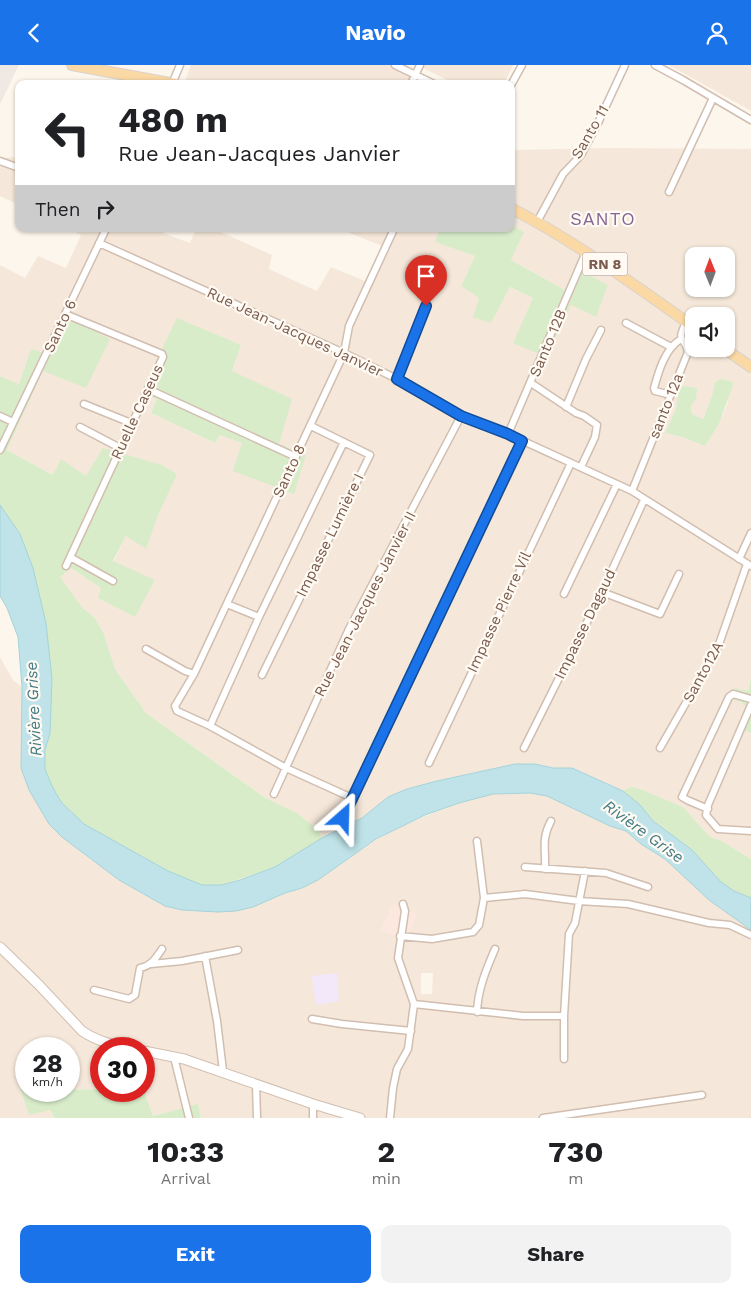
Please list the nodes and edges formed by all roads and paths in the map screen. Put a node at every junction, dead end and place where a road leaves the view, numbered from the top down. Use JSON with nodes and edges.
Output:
{"nodes":[{"id":1,"x":72,"y":65,"type":"edge"},
{"id":2,"x":180,"y":65,"type":"edge"},
{"id":3,"x":395,"y":65,"type":"edge"},
{"id":4,"x":420,"y":65,"type":"edge"},
{"id":5,"x":522,"y":65,"type":"edge"},
{"id":6,"x":625,"y":65,"type":"edge"},
{"id":7,"x":655,"y":65,"type":"edge"},
{"id":8,"x":415,"y":75,"type":"junction"},
{"id":9,"x":156,"y":80,"type":"edge"},
{"id":10,"x":174,"y":80,"type":"edge"},
{"id":11,"x":413,"y":80,"type":"edge"},
{"id":12,"x":426,"y":80,"type":"edge"},
{"id":13,"x":514,"y":80,"type":"edge"},
{"id":14,"x":714,"y":98,"type":"junction"},
{"id":15,"x":751,"y":120,"type":"edge"},
{"id":16,"x":0,"y":161,"type":"edge"},
{"id":17,"x":15,"y":167,"type":"edge"},
{"id":18,"x":669,"y":192,"type":"dead end"},
{"id":19,"x":515,"y":210,"type":"edge"},
{"id":20,"x":537,"y":222,"type":"junction"},
{"id":21,"x":104,"y":232,"type":"edge"},
{"id":22,"x":393,"y":232,"type":"edge"},
{"id":23,"x":99,"y":243,"type":"junction"},
{"id":24,"x":586,"y":252,"type":"junction"},
{"id":25,"x":426,"y":306,"type":"dead end"},
{"id":26,"x":65,"y":313,"type":"junction"},
{"id":27,"x":685,"y":320,"type":"edge"},
{"id":28,"x":626,"y":323,"type":"dead end"},
{"id":29,"x":685,"y":329,"type":"edge"},
{"id":30,"x":601,"y":330,"type":"dead end"},
{"id":31,"x":681,"y":339,"type":"junction"},
{"id":32,"x":671,"y":347,"type":"junction"},
{"id":33,"x":344,"y":353,"type":"junction"},
{"id":34,"x":735,"y":356,"type":"edge"},
{"id":35,"x":751,"y":367,"type":"edge"},
{"id":36,"x":397,"y":379,"type":"junction"},
{"id":37,"x":531,"y":383,"type":"junction"},
{"id":38,"x":148,"y":389,"type":"junction"},
{"id":39,"x":671,"y":395,"type":"junction"},
{"id":40,"x":84,"y":405,"type":"dead end"},
{"id":41,"x":566,"y":407,"type":"junction"},
{"id":42,"x":0,"y":416,"type":"edge"},
{"id":43,"x":461,"y":416,"type":"junction"},
{"id":44,"x":13,"y":423,"type":"junction"},
{"id":45,"x":132,"y":423,"type":"junction"},
{"id":46,"x":310,"y":426,"type":"junction"},
{"id":47,"x":80,"y":427,"type":"dead end"},
{"id":48,"x":508,"y":434,"type":"junction"},
{"id":49,"x":522,"y":441,"type":"junction"},
{"id":50,"x":344,"y":442,"type":"junction"},
{"id":51,"x":120,"y":448,"type":"junction"},
{"id":52,"x":0,"y":450,"type":"edge"},
{"id":53,"x":296,"y":457,"type":"junction"},
{"id":54,"x":571,"y":463,"type":"junction"},
{"id":55,"x":581,"y":467,"type":"junction"},
{"id":56,"x":617,"y":484,"type":"junction"},
{"id":57,"x":632,"y":491,"type":"junction"},
{"id":58,"x":644,"y":500,"type":"junction"},
{"id":59,"x":751,"y":533,"type":"edge"},
{"id":60,"x":70,"y":557,"type":"junction"},
{"id":61,"x":740,"y":559,"type":"junction"},
{"id":62,"x":749,"y":565,"type":"edge"},
{"id":63,"x":66,"y":566,"type":"dead end"},
{"id":64,"x":679,"y":574,"type":"dead end"},
{"id":65,"x":113,"y":581,"type":"dead end"},
{"id":66,"x":602,"y":593,"type":"junction"},
{"id":67,"x":564,"y":594,"type":"dead end"},
{"id":68,"x":227,"y":604,"type":"junction"},
{"id":69,"x":259,"y":617,"type":"junction"},
{"id":70,"x":146,"y":649,"type":"dead end"},
{"id":71,"x":194,"y":674,"type":"junction"},
{"id":72,"x":262,"y":675,"type":"dead end"},
{"id":73,"x":751,"y":699,"type":"edge"},
{"id":74,"x":751,"y":705,"type":"edge"},
{"id":75,"x":210,"y":726,"type":"junction"},
{"id":76,"x":524,"y":748,"type":"dead end"},
{"id":77,"x":660,"y":748,"type":"dead end"},
{"id":78,"x":429,"y":763,"type":"dead end"},
{"id":79,"x":286,"y":767,"type":"junction"},
{"id":80,"x":274,"y":794,"type":"dead end"},
{"id":81,"x":352,"y":798,"type":"junction"},
{"id":82,"x":707,"y":812,"type":"junction"},
{"id":83,"x":343,"y":818,"type":"dead end"},
{"id":84,"x":551,"y":821,"type":"dead end"},
{"id":85,"x":751,"y":831,"type":"edge"},
{"id":86,"x":477,"y":841,"type":"dead end"},
{"id":87,"x":525,"y":867,"type":"dead end"},
{"id":88,"x":546,"y":869,"type":"junction"},
{"id":89,"x":585,"y":871,"type":"junction"},
{"id":90,"x":648,"y":887,"type":"dead end"},
{"id":91,"x":484,"y":898,"type":"junction"},
{"id":92,"x":578,"y":901,"type":"junction"},
{"id":93,"x":404,"y":904,"type":"dead end"},
{"id":94,"x":751,"y":935,"type":"edge"},
{"id":95,"x":400,"y":936,"type":"junction"},
{"id":96,"x":0,"y":947,"type":"edge"},
{"id":97,"x":162,"y":949,"type":"dead end"},
{"id":98,"x":495,"y":949,"type":"dead end"},
{"id":99,"x":238,"y":950,"type":"dead end"},
{"id":100,"x":205,"y":956,"type":"junction"},
{"id":101,"x":151,"y":964,"type":"junction"},
{"id":102,"x":94,"y":990,"type":"dead end"},
{"id":103,"x":414,"y":1004,"type":"junction"},
{"id":104,"x":477,"y":1012,"type":"junction"},
{"id":105,"x":564,"y":1016,"type":"junction"},
{"id":106,"x":312,"y":1019,"type":"dead end"},
{"id":107,"x":411,"y":1031,"type":"junction"},
{"id":108,"x":91,"y":1037,"type":"edge"},
{"id":109,"x":155,"y":1053,"type":"edge"},
{"id":110,"x":174,"y":1057,"type":"junction"},
{"id":111,"x":564,"y":1059,"type":"dead end"},
{"id":112,"x":223,"y":1071,"type":"junction"},
{"id":113,"x":256,"y":1084,"type":"junction"},
{"id":114,"x":702,"y":1095,"type":"dead end"},
{"id":115,"x":312,"y":1104,"type":"junction"},
{"id":116,"x":188,"y":1118,"type":"edge"},
{"id":117,"x":257,"y":1118,"type":"edge"},
{"id":118,"x":313,"y":1118,"type":"edge"},
{"id":119,"x":360,"y":1118,"type":"edge"},
{"id":120,"x":390,"y":1118,"type":"edge"},
{"id":121,"x":543,"y":1118,"type":"edge"}],
"edges":[{"from":1,"to":9,"type":"main road"},
{"from":2,"to":10,"type":"street"},
{"from":3,"to":8,"type":"street"},
{"from":4,"to":8,"type":"street"},
{"from":5,"to":13,"type":"street"},
{"from":6,"to":20,"type":"street","name":"Santo 11"},
{"from":7,"to":14,"type":"street"},
{"from":8,"to":11,"type":"street"},
{"from":8,"to":12,"type":"street"},
{"from":14,"to":15,"type":"street"},
{"from":14,"to":18,"type":"street"},
{"from":16,"to":17,"type":"street"},
{"from":19,"to":20,"type":"main road","number":"RN 8"},
{"from":20,"to":24,"type":"main road","number":"RN 8"},
{"from":21,"to":23,"type":"street","name":"Santo 6"},
{"from":22,"to":33,"type":"street","name":"Santo 8"},
{"from":23,"to":26,"type":"street","name":"Santo 6"},
{"from":23,"to":33,"type":"street","name":"Rue Jean-Jacques Janvier"},
{"from":24,"to":27,"type":"main road","number":"RN 8"},
{"from":24,"to":37,"type":"street","name":"Santo 12B"},
{"from":25,"to":36,"type":"street"},
{"from":26,"to":38,"type":"street","name":"Ruelle Caseus"},
{"from":26,"to":44,"type":"street","name":"Santo 6"},
{"from":28,"to":32,"type":"street"},
{"from":29,"to":31,"type":"street","name":"santo 12a"},
{"from":30,"to":41,"type":"street"},
{"from":31,"to":32,"type":"street"},
{"from":31,"to":39,"type":"street","name":"santo 12a"},
{"from":32,"to":39,"type":"street"},
{"from":33,"to":36,"type":"street","name":"Rue Jean-Jacques Janvier"},
{"from":33,"to":46,"type":"street","name":"Santo 8"},
{"from":34,"to":35,"type":"main road"},
{"from":36,"to":43,"type":"street","name":"Rue Jean-Jacques Janvier"},
{"from":37,"to":41,"type":"street"},
{"from":37,"to":48,"type":"street","name":"Santo 12B"},
{"from":38,"to":45,"type":"street","name":"Ruelle Caseus"},
{"from":38,"to":53,"type":"street"},
{"from":39,"to":57,"type":"street","name":"santo 12a"},
{"from":40,"to":45,"type":"street"},
{"from":41,"to":55,"type":"street"},
{"from":42,"to":44,"type":"street"},
{"from":43,"to":48,"type":"street","name":"Rue Jean-Jacques Janvier"},
{"from":43,"to":79,"type":"street","name":"Rue Jean-Jacques Janvier II"},
{"from":44,"to":52,"type":"street","name":"Santo 6"},
{"from":45,"to":51,"type":"street","name":"Ruelle Caseus"},
{"from":46,"to":50,"type":"street","name":"Impasse Lumière I"},
{"from":46,"to":53,"type":"street","name":"Santo 8"},
{"from":47,"to":51,"type":"street"},
{"from":48,"to":49,"type":"street","name":"Rue Jean-Jacques Janvier"},
{"from":49,"to":54,"type":"street","name":"Rue Jean-Jacques Janvier"},
{"from":49,"to":81,"type":"street"},
{"from":50,"to":69,"type":"street"},
{"from":50,"to":72,"type":"street","name":"Impasse Lumière I"},
{"from":51,"to":60,"type":"street","name":"Ruelle Caseus"},
{"from":53,"to":68,"type":"street","name":"Santo 8"},
{"from":54,"to":55,"type":"street","name":"Rue Jean-Jacques Janvier"},
{"from":54,"to":78,"type":"street","name":"Impasse Pierre Vil"},
{"from":55,"to":56,"type":"street","name":"Rue Jean-Jacques Janvier"},
{"from":56,"to":57,"type":"street","name":"Rue Jean-Jacques Janvier"},
{"from":56,"to":67,"type":"street"},
{"from":57,"to":58,"type":"street","name":"Rue Jean-Jacques Janvier"},
{"from":58,"to":61,"type":"street","name":"Rue Jean-Jacques Janvier"},
{"from":58,"to":66,"type":"street","name":"Impasse Dagaud"},
{"from":59,"to":61,"type":"street"},
{"from":60,"to":63,"type":"street","name":"Ruelle Caseus"},
{"from":60,"to":65,"type":"street"},
{"from":61,"to":62,"type":"street","name":"Rue Jean-Jacques Janvier"},
{"from":62,"to":77,"type":"street","name":"Santo12A"},
{"from":64,"to":66,"type":"street"},
{"from":66,"to":76,"type":"street","name":"Impasse Dagaud"},
{"from":68,"to":69,"type":"street"},
{"from":68,"to":71,"type":"street","name":"Santo 8"},
{"from":69,"to":75,"type":"street"},
{"from":70,"to":71,"type":"street"},
{"from":71,"to":75,"type":"street","name":"Santo 8"},
{"from":73,"to":82,"type":"street"},
{"from":74,"to":82,"type":"street"},
{"from":75,"to":79,"type":"street"},
{"from":79,"to":80,"type":"street","name":"Rue Jean-Jacques Janvier II"},
{"from":79,"to":81,"type":"street"},
{"from":81,"to":83,"type":"street"},
{"from":82,"to":85,"type":"street"},
{"from":84,"to":88,"type":"street"},
{"from":86,"to":91,"type":"street"},
{"from":87,"to":88,"type":"street"},
{"from":88,"to":89,"type":"street"},
{"from":89,"to":90,"type":"street"},
{"from":89,"to":92,"type":"street"},
{"from":91,"to":92,"type":"street"},
{"from":91,"to":95,"type":"street"},
{"from":92,"to":94,"type":"street"},
{"from":92,"to":105,"type":"street"},
{"from":93,"to":95,"type":"street"},
{"from":95,"to":103,"type":"street"},
{"from":96,"to":108,"type":"street"},
{"from":97,"to":101,"type":"street"},
{"from":98,"to":104,"type":"street"},
{"from":99,"to":100,"type":"street"},
{"from":100,"to":101,"type":"street"},
{"from":100,"to":112,"type":"street"},
{"from":101,"to":102,"type":"street"},
{"from":103,"to":104,"type":"street"},
{"from":103,"to":107,"type":"street"},
{"from":104,"to":105,"type":"street"},
{"from":105,"to":111,"type":"street"},
{"from":106,"to":107,"type":"street"},
{"from":107,"to":120,"type":"street"},
{"from":109,"to":110,"type":"street"},
{"from":110,"to":112,"type":"street"},
{"from":110,"to":116,"type":"street"},
{"from":112,"to":113,"type":"street"},
{"from":113,"to":115,"type":"street"},
{"from":113,"to":117,"type":"street"},
{"from":114,"to":121,"type":"street"},
{"from":115,"to":118,"type":"street"},
{"from":115,"to":119,"type":"street"}]}
